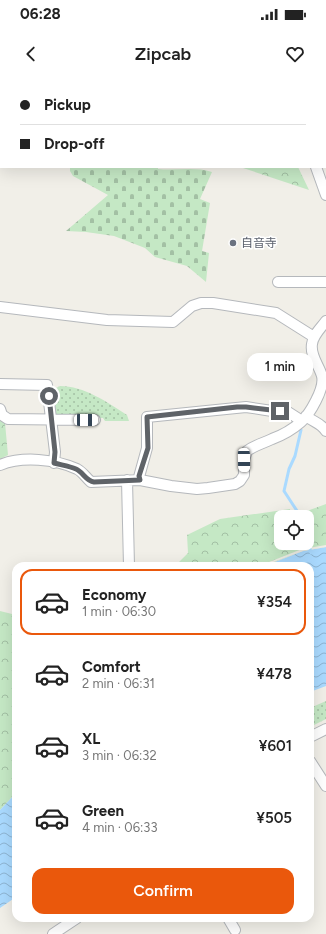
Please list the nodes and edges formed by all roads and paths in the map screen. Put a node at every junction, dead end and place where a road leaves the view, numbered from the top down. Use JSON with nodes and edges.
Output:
{"nodes":[{"id":1,"x":316,"y":168,"type":"edge"},
{"id":2,"x":326,"y":195,"type":"edge"},
{"id":3,"x":278,"y":282,"type":"dead end"},
{"id":4,"x":326,"y":282,"type":"edge"},
{"id":5,"x":0,"y":307,"type":"edge"},
{"id":6,"x":326,"y":321,"type":"edge"},
{"id":7,"x":314,"y":337,"type":"junction"},
{"id":8,"x":0,"y":384,"type":"edge"},
{"id":9,"x":0,"y":410,"type":"edge"},
{"id":10,"x":304,"y":418,"type":"junction"},
{"id":11,"x":52,"y":419,"type":"junction"},
{"id":12,"x":94,"y":420,"type":"dead end"},
{"id":13,"x":326,"y":431,"type":"edge"},
{"id":14,"x":54,"y":463,"type":"junction"},
{"id":15,"x":0,"y":465,"type":"edge"},
{"id":16,"x":127,"y":480,"type":"junction"},
{"id":17,"x":140,"y":480,"type":"junction"},
{"id":18,"x":128,"y":562,"type":"edge"},
{"id":19,"x":326,"y":729,"type":"edge"},
{"id":20,"x":314,"y":735,"type":"edge"},
{"id":21,"x":314,"y":767,"type":"edge"},
{"id":22,"x":326,"y":786,"type":"edge"},
{"id":23,"x":71,"y":922,"type":"edge"},
{"id":24,"x":230,"y":922,"type":"edge"},
{"id":25,"x":235,"y":930,"type":"dead end"},
{"id":26,"x":53,"y":934,"type":"edge"}],
"edges":[{"from":1,"to":2,"type":"street"},
{"from":3,"to":4,"type":"street"},
{"from":5,"to":7,"type":"street"},
{"from":6,"to":7,"type":"street"},
{"from":7,"to":10,"type":"street"},
{"from":8,"to":11,"type":"street"},
{"from":9,"to":11,"type":"street"},
{"from":10,"to":13,"type":"street"},
{"from":10,"to":17,"type":"street"},
{"from":10,"to":17,"type":"street"},
{"from":11,"to":12,"type":"street"},
{"from":11,"to":14,"type":"street"},
{"from":14,"to":15,"type":"street"},
{"from":14,"to":16,"type":"street"},
{"from":16,"to":17,"type":"street"},
{"from":16,"to":18,"type":"street"},
{"from":19,"to":20,"type":"street"},
{"from":21,"to":22,"type":"street"},
{"from":23,"to":26,"type":"street"},
{"from":24,"to":25,"type":"street"}]}
